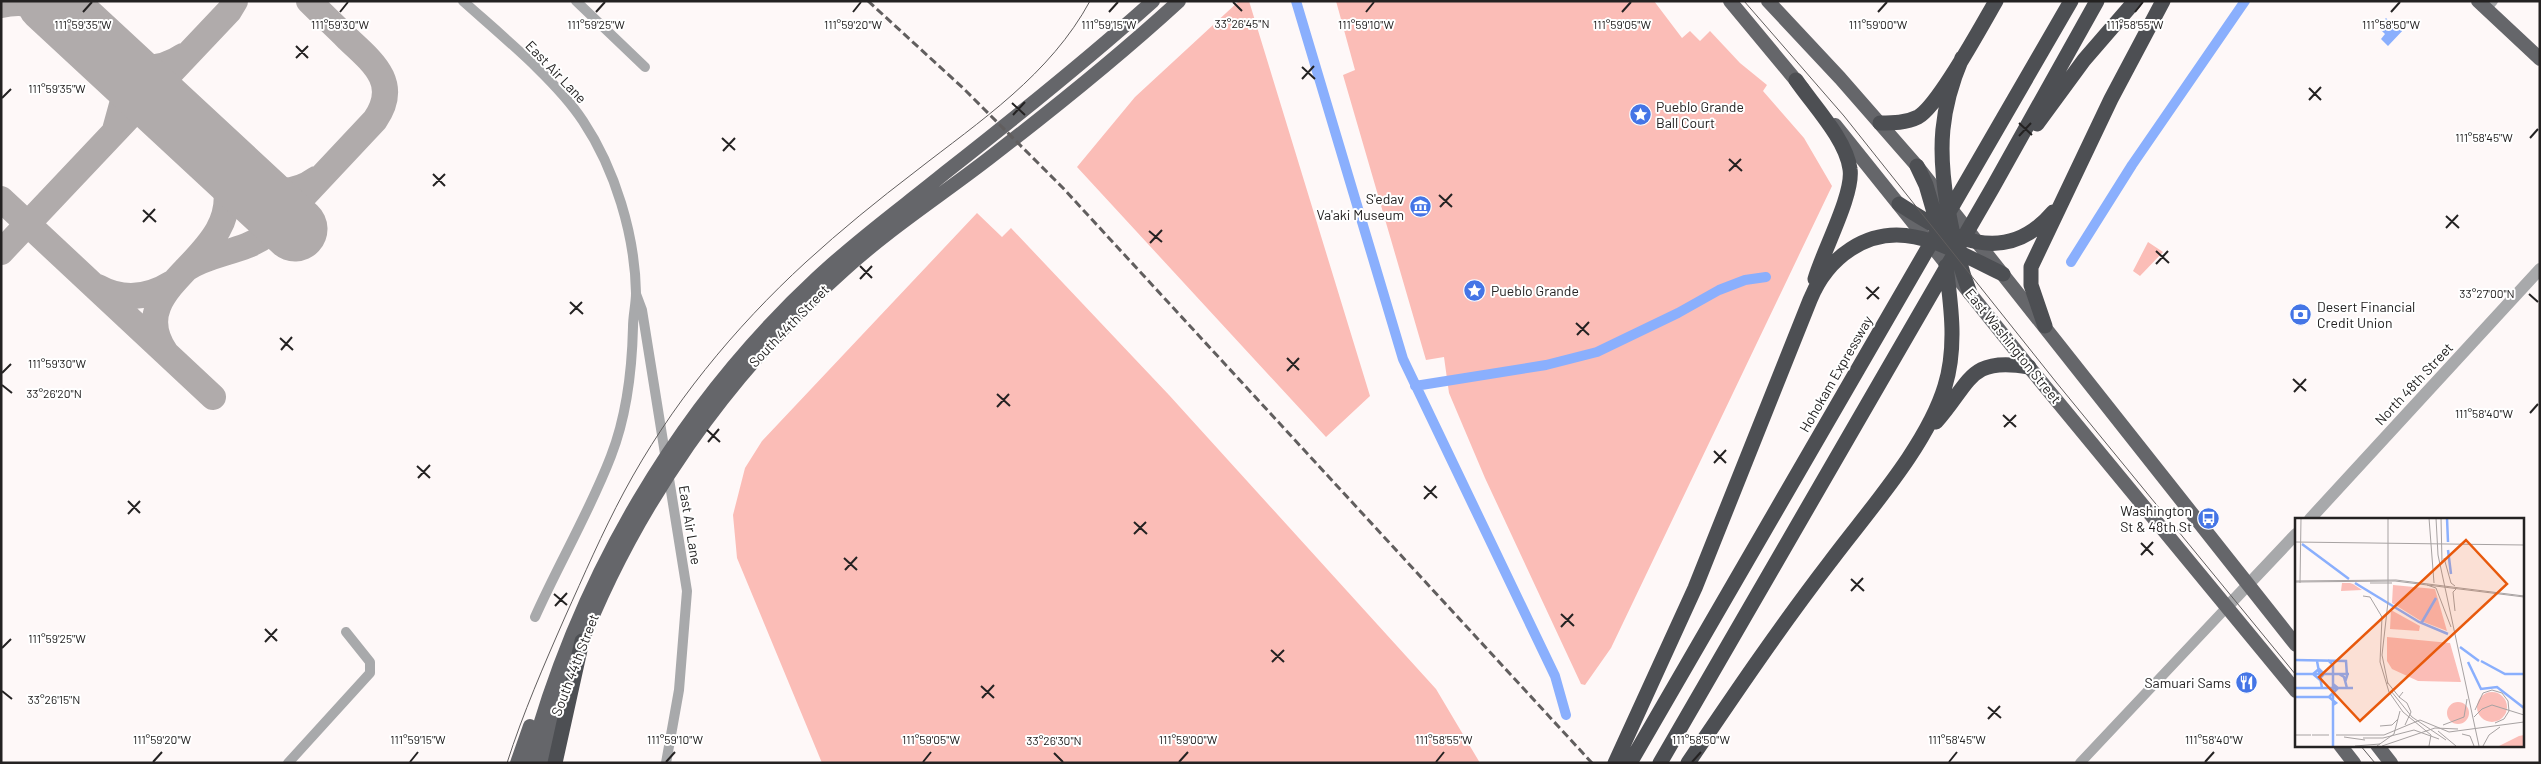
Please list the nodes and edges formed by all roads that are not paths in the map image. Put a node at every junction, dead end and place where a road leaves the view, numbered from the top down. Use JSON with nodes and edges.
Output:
{"nodes":[{"id":1,"x":463,"y":1,"type":"edge"},
{"id":2,"x":576,"y":1,"type":"edge"},
{"id":3,"x":1152,"y":1,"type":"edge"},
{"id":4,"x":1179,"y":1,"type":"edge"},
{"id":5,"x":1730,"y":1,"type":"edge"},
{"id":6,"x":1768,"y":1,"type":"edge"},
{"id":7,"x":1996,"y":1,"type":"edge"},
{"id":8,"x":2071,"y":1,"type":"edge"},
{"id":9,"x":2097,"y":1,"type":"edge"},
{"id":10,"x":2135,"y":1,"type":"edge"},
{"id":11,"x":2163,"y":1,"type":"edge"},
{"id":12,"x":2486,"y":4,"type":"edge"},
{"id":13,"x":1962,"y":58,"type":"junction"},
{"id":14,"x":2540,"y":59,"type":"edge"},
{"id":15,"x":645,"y":67,"type":"dead end"},
{"id":16,"x":1796,"y":80,"type":"junction"},
{"id":17,"x":1880,"y":123,"type":"junction"},
{"id":18,"x":1917,"y":166,"type":"junction"},
{"id":19,"x":1993,"y":187,"type":"junction"},
{"id":20,"x":2060,"y":203,"type":"junction"},
{"id":21,"x":1899,"y":204,"type":"joint"},
{"id":22,"x":1947,"y":204,"type":"junction"},
{"id":23,"x":1944,"y":244,"type":"junction"},
{"id":24,"x":1979,"y":244,"type":"junction"},
{"id":25,"x":2540,"y":269,"type":"edge"},
{"id":26,"x":2003,"y":274,"type":"junction"},
{"id":27,"x":636,"y":293,"type":"junction"},
{"id":28,"x":1970,"y":293,"type":"joint"},
{"id":29,"x":1810,"y":300,"type":"junction"},
{"id":30,"x":2045,"y":326,"type":"junction"},
{"id":31,"x":2029,"y":367,"type":"junction"},
{"id":32,"x":1922,"y":438,"type":"junction"},
{"id":33,"x":2311,"y":518,"type":"edge"},
{"id":34,"x":2295,"y":535,"type":"edge"},
{"id":35,"x":2248,"y":586,"type":"junction"},
{"id":36,"x":2227,"y":607,"type":"junction"},
{"id":37,"x":535,"y":617,"type":"dead end"},
{"id":38,"x":346,"y":632,"type":"dead end"},
{"id":39,"x":582,"y":642,"type":"junction"},
{"id":40,"x":2295,"y":644,"type":"edge"},
{"id":41,"x":566,"y":645,"type":"junction"},
{"id":42,"x":2295,"y":690,"type":"edge"},
{"id":43,"x":2341,"y":746,"type":"edge"},
{"id":44,"x":2378,"y":746,"type":"edge"},
{"id":45,"x":1625,"y":759,"type":"edge"},
{"id":46,"x":288,"y":763,"type":"edge"},
{"id":47,"x":517,"y":763,"type":"edge"},
{"id":48,"x":529,"y":763,"type":"edge"},
{"id":49,"x":541,"y":763,"type":"edge"},
{"id":50,"x":555,"y":763,"type":"edge"},
{"id":51,"x":666,"y":763,"type":"edge"},
{"id":52,"x":1660,"y":763,"type":"edge"},
{"id":53,"x":1688,"y":763,"type":"edge"},
{"id":54,"x":2080,"y":763,"type":"edge"},
{"id":55,"x":2354,"y":763,"type":"edge"},
{"id":56,"x":2391,"y":763,"type":"edge"}],
"edges":[{"from":1,"to":27,"type":"street","name":"East Air Lane"},
{"from":2,"to":15,"type":"street"},
{"from":3,"to":41,"type":"main road","name":"South 44th Street"},
{"from":4,"to":39,"type":"main road","name":"South 44th Street"},
{"from":5,"to":16,"type":"main road"},
{"from":6,"to":17,"type":"main road"},
{"from":7,"to":13,"type":"highway"},
{"from":8,"to":45,"type":"highway","name":"Hohokam Expressway"},
{"from":9,"to":19,"type":"highway"},
{"from":10,"to":19,"type":"highway"},
{"from":11,"to":20,"type":"highway"},
{"from":12,"to":14,"type":"main road"},
{"from":13,"to":17,"type":"highway"},
{"from":13,"to":22,"type":"highway"},
{"from":16,"to":21,"type":"main road"},
{"from":16,"to":29,"type":"highway"},
{"from":17,"to":18,"type":"main road"},
{"from":18,"to":22,"type":"main road"},
{"from":18,"to":23,"type":"highway"},
{"from":19,"to":52,"type":"highway"},
{"from":20,"to":24,"type":"highway"},
{"from":20,"to":30,"type":"highway"},
{"from":21,"to":23,"type":"highway"},
{"from":22,"to":23,"type":"highway"},
{"from":22,"to":24,"type":"main road"},
{"from":23,"to":24,"type":"highway"},
{"from":23,"to":26,"type":"highway"},
{"from":23,"to":28,"type":"highway"},
{"from":23,"to":29,"type":"highway"},
{"from":23,"to":32,"type":"highway"},
{"from":24,"to":26,"type":"main road"},
{"from":25,"to":33,"type":"street","name":"North 48th Street"},
{"from":26,"to":30,"type":"main road"},
{"from":27,"to":37,"type":"street","name":"East Air Lane"},
{"from":27,"to":51,"type":"street","name":"East Air Lane"},
{"from":28,"to":31,"type":"main road","name":"East Washington Street"},
{"from":29,"to":45,"type":"highway"},
{"from":30,"to":35,"type":"main road"},
{"from":31,"to":32,"type":"highway"},
{"from":31,"to":36,"type":"main road","name":"East Washington Street"},
{"from":32,"to":53,"type":"highway"},
{"from":34,"to":35,"type":"street"},
{"from":35,"to":36,"type":"street"},
{"from":35,"to":40,"type":"main road"},
{"from":36,"to":42,"type":"main road","name":"East Washington Street"},
{"from":36,"to":54,"type":"street"},
{"from":38,"to":46,"type":"street"},
{"from":39,"to":49,"type":"main road","name":"South 44th Street"},
{"from":39,"to":50,"type":"highway"},
{"from":41,"to":47,"type":"main road"},
{"from":41,"to":48,"type":"main road","name":"South 44th Street"},
{"from":43,"to":55,"type":"main road"},
{"from":44,"to":56,"type":"main road"}]}
